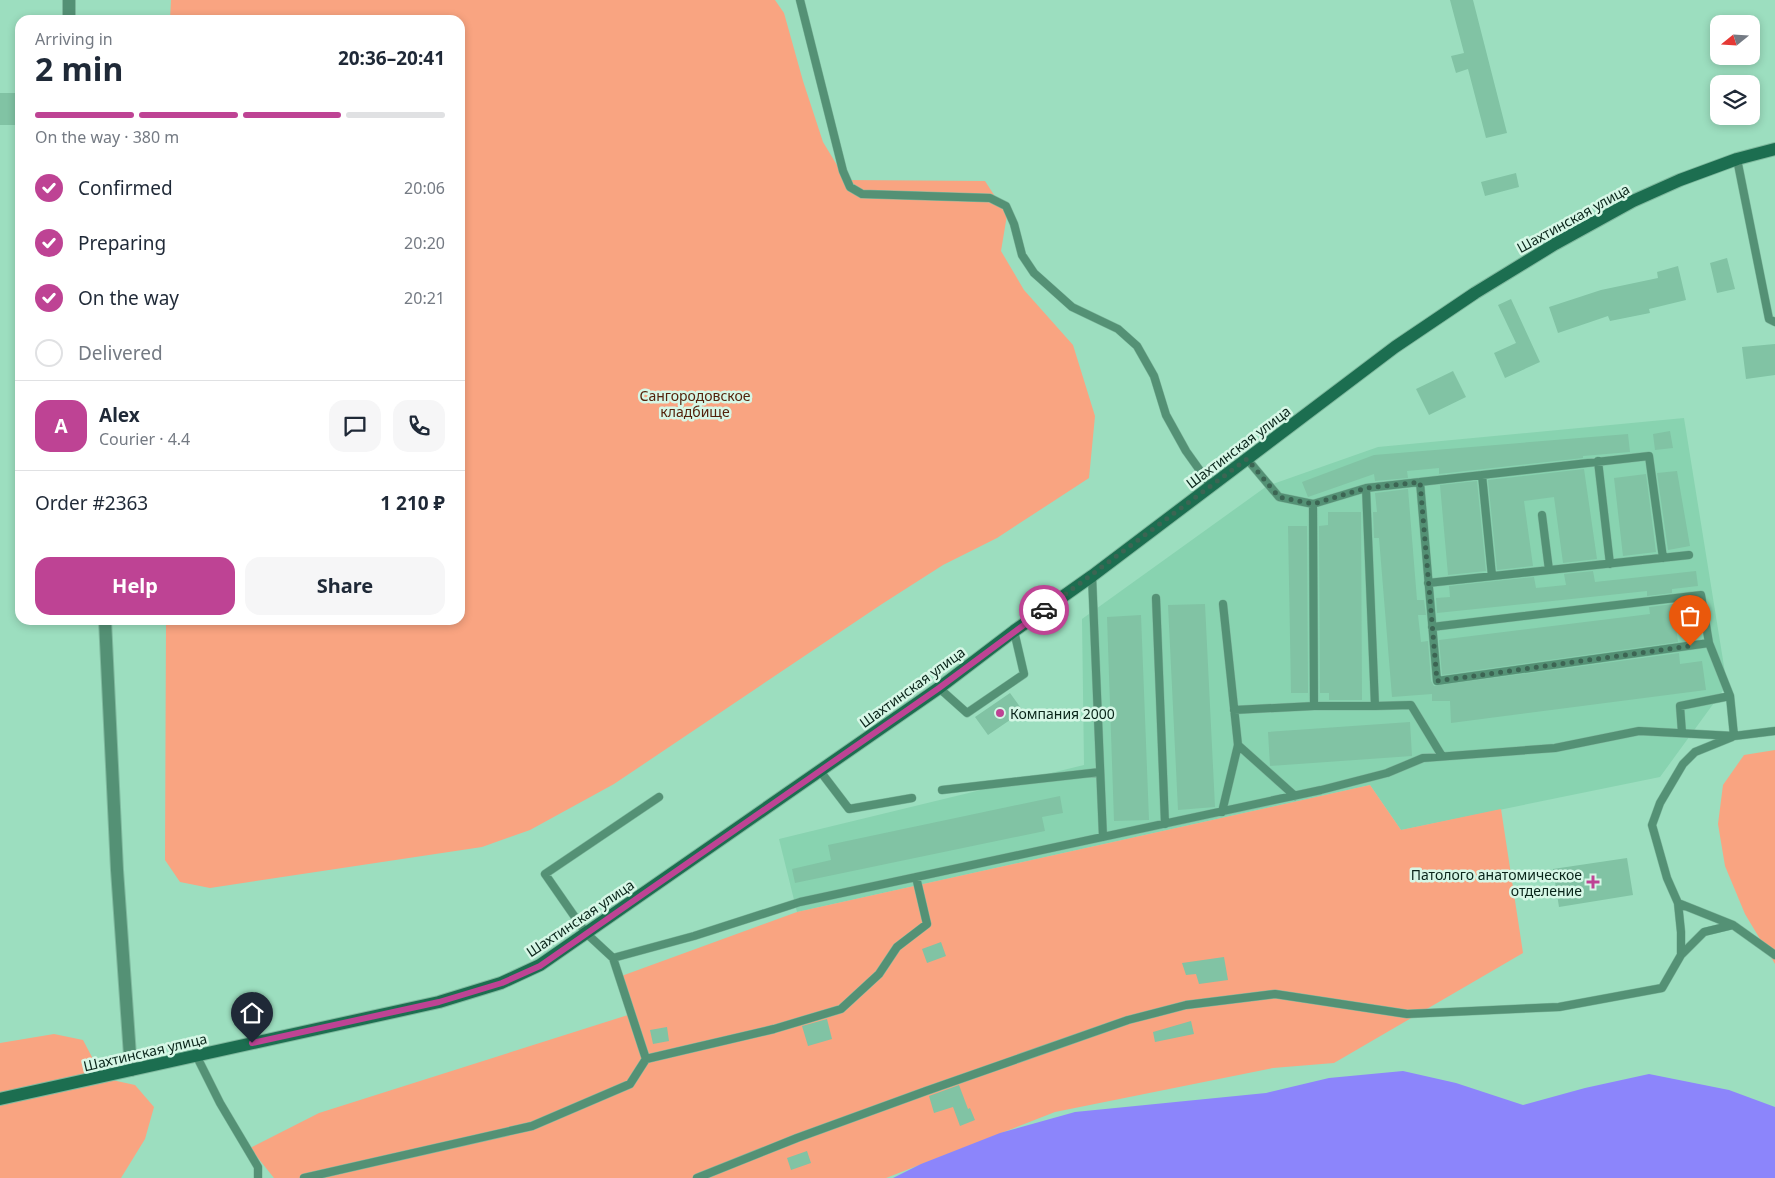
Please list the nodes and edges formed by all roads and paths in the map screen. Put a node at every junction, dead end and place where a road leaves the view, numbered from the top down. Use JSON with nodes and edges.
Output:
{"nodes":[{"id":1,"x":68,"y":0,"type":"edge"},
{"id":2,"x":800,"y":0,"type":"edge"},
{"id":3,"x":69,"y":15,"type":"edge"},
{"id":4,"x":1775,"y":149,"type":"edge"},
{"id":5,"x":1737,"y":159,"type":"junction"},
{"id":6,"x":1775,"y":322,"type":"edge"},
{"id":7,"x":1247,"y":459,"type":"junction"},
{"id":8,"x":1598,"y":462,"type":"junction"},
{"id":9,"x":1482,"y":475,"type":"junction"},
{"id":10,"x":1420,"y":482,"type":"junction"},
{"id":11,"x":1211,"y":486,"type":"junction"},
{"id":12,"x":1366,"y":488,"type":"junction"},
{"id":13,"x":1313,"y":504,"type":"junction"},
{"id":14,"x":1542,"y":515,"type":"dead end"},
{"id":15,"x":1689,"y":555,"type":"dead end"},
{"id":16,"x":1663,"y":558,"type":"junction"},
{"id":17,"x":1610,"y":564,"type":"junction"},
{"id":18,"x":1549,"y":570,"type":"junction"},
{"id":19,"x":1092,"y":576,"type":"junction"},
{"id":20,"x":1492,"y":576,"type":"junction"},
{"id":21,"x":1428,"y":583,"type":"junction"},
{"id":22,"x":1156,"y":598,"type":"dead end"},
{"id":23,"x":1223,"y":604,"type":"dead end"},
{"id":24,"x":105,"y":625,"type":"edge"},
{"id":25,"x":1432,"y":626,"type":"junction"},
{"id":26,"x":1014,"y":631,"type":"junction"},
{"id":27,"x":1709,"y":643,"type":"junction"},
{"id":28,"x":939,"y":688,"type":"junction"},
{"id":29,"x":1730,"y":696,"type":"junction"},
{"id":30,"x":1314,"y":706,"type":"junction"},
{"id":31,"x":1375,"y":706,"type":"junction"},
{"id":32,"x":1234,"y":710,"type":"junction"},
{"id":33,"x":1775,"y":731,"type":"edge"},
{"id":34,"x":1682,"y":733,"type":"junction"},
{"id":35,"x":1734,"y":736,"type":"junction"},
{"id":36,"x":1238,"y":745,"type":"junction"},
{"id":37,"x":1442,"y":756,"type":"junction"},
{"id":38,"x":820,"y":771,"type":"junction"},
{"id":39,"x":1100,"y":772,"type":"junction"},
{"id":40,"x":942,"y":790,"type":"dead end"},
{"id":41,"x":1296,"y":796,"type":"junction"},
{"id":42,"x":659,"y":797,"type":"dead end"},
{"id":43,"x":912,"y":798,"type":"dead end"},
{"id":44,"x":1222,"y":812,"type":"junction"},
{"id":45,"x":1166,"y":824,"type":"junction"},
{"id":46,"x":1103,"y":837,"type":"junction"},
{"id":47,"x":916,"y":877,"type":"junction"},
{"id":48,"x":1678,"y":903,"type":"junction"},
{"id":49,"x":1733,"y":925,"type":"junction"},
{"id":50,"x":586,"y":933,"type":"junction"},
{"id":51,"x":1681,"y":955,"type":"junction"},
{"id":52,"x":1775,"y":955,"type":"edge"},
{"id":53,"x":613,"y":958,"type":"junction"},
{"id":54,"x":196,"y":1056,"type":"junction"},
{"id":55,"x":646,"y":1059,"type":"junction"},
{"id":56,"x":131,"y":1070,"type":"junction"},
{"id":57,"x":0,"y":1099,"type":"edge"},
{"id":58,"x":258,"y":1178,"type":"edge"},
{"id":59,"x":304,"y":1178,"type":"edge"},
{"id":60,"x":697,"y":1178,"type":"edge"}],
"edges":[{"from":1,"to":3,"type":"street"},
{"from":2,"to":11,"type":"lane"},
{"from":4,"to":5,"type":"street","name":"Шахтинская улица"},
{"from":5,"to":6,"type":"lane"},
{"from":5,"to":7,"type":"street","name":"Шахтинская улица"},
{"from":7,"to":11,"type":"street","name":"Шахтинская улица"},
{"from":7,"to":13,"type":"lane"},
{"from":8,"to":9,"type":"lane"},
{"from":8,"to":16,"type":"lane"},
{"from":8,"to":17,"type":"lane"},
{"from":9,"to":10,"type":"lane"},
{"from":9,"to":20,"type":"lane"},
{"from":10,"to":12,"type":"lane"},
{"from":10,"to":21,"type":"lane"},
{"from":11,"to":19,"type":"street","name":"Шахтинская улица"},
{"from":12,"to":13,"type":"lane"},
{"from":12,"to":31,"type":"lane"},
{"from":13,"to":30,"type":"lane"},
{"from":14,"to":18,"type":"lane"},
{"from":15,"to":16,"type":"lane"},
{"from":16,"to":17,"type":"lane"},
{"from":17,"to":18,"type":"lane"},
{"from":18,"to":20,"type":"lane"},
{"from":19,"to":26,"type":"street","name":"Шахтинская улица"},
{"from":19,"to":39,"type":"lane"},
{"from":20,"to":21,"type":"lane"},
{"from":21,"to":25,"type":"lane"},
{"from":22,"to":45,"type":"lane"},
{"from":23,"to":32,"type":"lane"},
{"from":24,"to":56,"type":"street"},
{"from":25,"to":27,"type":"lane"},
{"from":25,"to":27,"type":"lane"},
{"from":26,"to":28,"type":"street","name":"Шахтинская улица"},
{"from":26,"to":28,"type":"lane"},
{"from":27,"to":29,"type":"lane"},
{"from":28,"to":38,"type":"street","name":"Шахтинская улица"},
{"from":29,"to":34,"type":"lane"},
{"from":29,"to":35,"type":"lane"},
{"from":30,"to":31,"type":"lane"},
{"from":30,"to":32,"type":"lane"},
{"from":31,"to":37,"type":"lane"},
{"from":32,"to":36,"type":"lane"},
{"from":33,"to":35,"type":"lane"},
{"from":34,"to":35,"type":"lane"},
{"from":34,"to":37,"type":"lane"},
{"from":35,"to":48,"type":"lane"},
{"from":36,"to":41,"type":"lane"},
{"from":36,"to":44,"type":"lane"},
{"from":37,"to":41,"type":"lane"},
{"from":38,"to":43,"type":"lane"},
{"from":38,"to":50,"type":"street","name":"Шахтинская улица"},
{"from":39,"to":40,"type":"lane"},
{"from":39,"to":46,"type":"lane"},
{"from":41,"to":44,"type":"lane"},
{"from":42,"to":50,"type":"lane"},
{"from":44,"to":45,"type":"lane"},
{"from":45,"to":46,"type":"lane"},
{"from":46,"to":47,"type":"lane"},
{"from":47,"to":53,"type":"lane"},
{"from":47,"to":55,"type":"lane"},
{"from":48,"to":49,"type":"lane"},
{"from":48,"to":51,"type":"lane"},
{"from":49,"to":51,"type":"lane"},
{"from":49,"to":52,"type":"lane"},
{"from":50,"to":53,"type":"lane"},
{"from":50,"to":54,"type":"street","name":"Шахтинская улица"},
{"from":51,"to":60,"type":"lane"},
{"from":53,"to":55,"type":"lane"},
{"from":54,"to":56,"type":"street","name":"Шахтинская улица"},
{"from":54,"to":58,"type":"lane"},
{"from":55,"to":59,"type":"lane"},
{"from":56,"to":57,"type":"street","name":"Шахтинская улица"}]}
